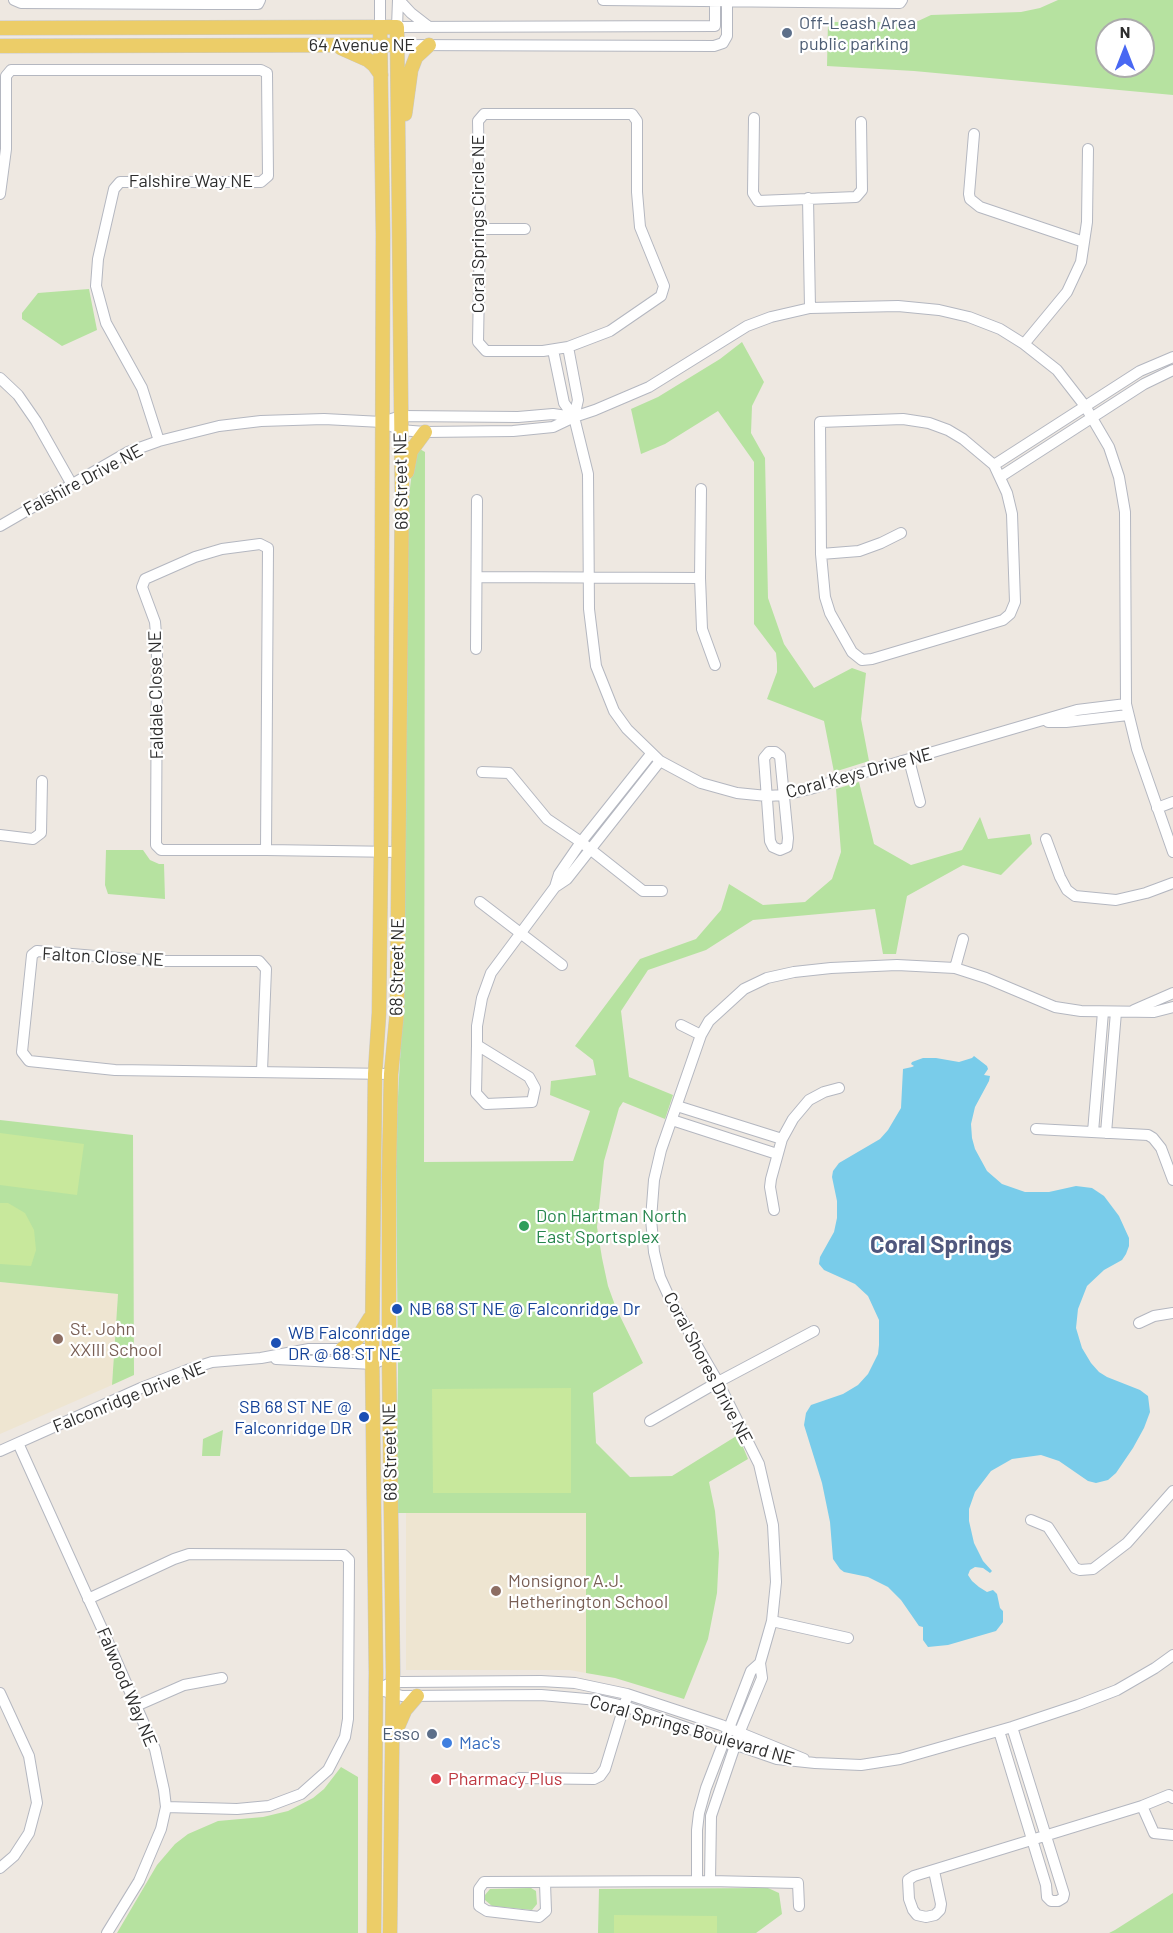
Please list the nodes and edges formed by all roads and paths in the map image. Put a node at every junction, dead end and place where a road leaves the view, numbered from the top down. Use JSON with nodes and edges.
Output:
{"nodes":[{"id":1,"x":14,"y":0,"type":"edge"},
{"id":2,"x":260,"y":0,"type":"edge"},
{"id":3,"x":380,"y":0,"type":"edge"},
{"id":4,"x":398,"y":0,"type":"edge"},
{"id":5,"x":603,"y":0,"type":"edge"},
{"id":6,"x":902,"y":0,"type":"edge"},
{"id":7,"x":715,"y":1,"type":"edge"},
{"id":8,"x":727,"y":1,"type":"edge"},
{"id":9,"x":397,"y":27,"type":"junction"},
{"id":10,"x":429,"y":27,"type":"junction"},
{"id":11,"x":0,"y":28,"type":"edge"},
{"id":12,"x":380,"y":28,"type":"junction"},
{"id":13,"x":337,"y":45,"type":"junction"},
{"id":14,"x":380,"y":45,"type":"junction"},
{"id":15,"x":397,"y":45,"type":"junction"},
{"id":16,"x":429,"y":45,"type":"junction"},
{"id":17,"x":0,"y":46,"type":"edge"},
{"id":18,"x":381,"y":75,"type":"junction"},
{"id":19,"x":754,"y":118,"type":"dead end"},
{"id":20,"x":861,"y":122,"type":"dead end"},
{"id":21,"x":974,"y":134,"type":"dead end"},
{"id":22,"x":1088,"y":149,"type":"dead end"},
{"id":23,"x":398,"y":158,"type":"junction"},
{"id":24,"x":0,"y":194,"type":"edge"},
{"id":25,"x":808,"y":198,"type":"junction"},
{"id":26,"x":480,"y":229,"type":"junction"},
{"id":27,"x":525,"y":229,"type":"dead end"},
{"id":28,"x":1084,"y":242,"type":"junction"},
{"id":29,"x":810,"y":308,"type":"junction"},
{"id":30,"x":1024,"y":344,"type":"junction"},
{"id":31,"x":568,"y":347,"type":"junction"},
{"id":32,"x":553,"y":350,"type":"junction"},
{"id":33,"x":1173,"y":357,"type":"edge"},
{"id":34,"x":1173,"y":370,"type":"edge"},
{"id":35,"x":0,"y":378,"type":"edge"},
{"id":36,"x":1085,"y":406,"type":"junction"},
{"id":37,"x":574,"y":417,"type":"junction"},
{"id":38,"x":1093,"y":418,"type":"junction"},
{"id":39,"x":382,"y":422,"type":"junction"},
{"id":40,"x":401,"y":423,"type":"junction"},
{"id":41,"x":425,"y":432,"type":"junction"},
{"id":42,"x":159,"y":441,"type":"junction"},
{"id":43,"x":994,"y":465,"type":"junction"},
{"id":44,"x":1000,"y":477,"type":"junction"},
{"id":45,"x":71,"y":483,"type":"junction"},
{"id":46,"x":701,"y":489,"type":"dead end"},
{"id":47,"x":402,"y":495,"type":"junction"},
{"id":48,"x":477,"y":500,"type":"dead end"},
{"id":49,"x":0,"y":526,"type":"edge"},
{"id":50,"x":901,"y":533,"type":"dead end"},
{"id":51,"x":821,"y":554,"type":"junction"},
{"id":52,"x":478,"y":577,"type":"junction"},
{"id":53,"x":590,"y":578,"type":"junction"},
{"id":54,"x":700,"y":578,"type":"junction"},
{"id":55,"x":476,"y":649,"type":"dead end"},
{"id":56,"x":715,"y":665,"type":"dead end"},
{"id":57,"x":1127,"y":709,"type":"junction"},
{"id":58,"x":651,"y":754,"type":"junction"},
{"id":59,"x":909,"y":760,"type":"junction"},
{"id":60,"x":660,"y":761,"type":"junction"},
{"id":61,"x":482,"y":772,"type":"dead end"},
{"id":62,"x":42,"y":782,"type":"dead end"},
{"id":63,"x":784,"y":795,"type":"junction"},
{"id":64,"x":767,"y":796,"type":"junction"},
{"id":65,"x":920,"y":802,"type":"dead end"},
{"id":66,"x":1173,"y":802,"type":"edge"},
{"id":67,"x":1157,"y":808,"type":"junction"},
{"id":68,"x":0,"y":835,"type":"edge"},
{"id":69,"x":1046,"y":839,"type":"dead end"},
{"id":70,"x":586,"y":846,"type":"junction"},
{"id":71,"x":266,"y":850,"type":"junction"},
{"id":72,"x":381,"y":852,"type":"junction"},
{"id":73,"x":399,"y":852,"type":"junction"},
{"id":74,"x":1173,"y":852,"type":"edge"},
{"id":75,"x":1173,"y":883,"type":"edge"},
{"id":76,"x":662,"y":891,"type":"dead end"},
{"id":77,"x":480,"y":902,"type":"dead end"},
{"id":78,"x":521,"y":932,"type":"junction"},
{"id":79,"x":963,"y":939,"type":"dead end"},
{"id":80,"x":562,"y":965,"type":"dead end"},
{"id":81,"x":955,"y":968,"type":"junction"},
{"id":82,"x":1173,"y":993,"type":"edge"},
{"id":83,"x":1173,"y":1007,"type":"edge"},
{"id":84,"x":1131,"y":1011,"type":"junction"},
{"id":85,"x":1103,"y":1012,"type":"junction"},
{"id":86,"x":1116,"y":1012,"type":"junction"},
{"id":87,"x":681,"y":1025,"type":"dead end"},
{"id":88,"x":701,"y":1035,"type":"junction"},
{"id":89,"x":477,"y":1045,"type":"junction"},
{"id":90,"x":262,"y":1071,"type":"junction"},
{"id":91,"x":375,"y":1074,"type":"junction"},
{"id":92,"x":391,"y":1074,"type":"junction"},
{"id":93,"x":839,"y":1088,"type":"dead end"},
{"id":94,"x":677,"y":1106,"type":"junction"},
{"id":95,"x":672,"y":1120,"type":"junction"},
{"id":96,"x":1036,"y":1129,"type":"dead end"},
{"id":97,"x":1092,"y":1132,"type":"junction"},
{"id":98,"x":1106,"y":1132,"type":"junction"},
{"id":99,"x":782,"y":1139,"type":"junction"},
{"id":100,"x":777,"y":1154,"type":"junction"},
{"id":101,"x":1173,"y":1180,"type":"edge"},
{"id":102,"x":774,"y":1210,"type":"dead end"},
{"id":103,"x":1173,"y":1313,"type":"edge"},
{"id":104,"x":373,"y":1314,"type":"junction"},
{"id":105,"x":1140,"y":1323,"type":"dead end"},
{"id":106,"x":814,"y":1331,"type":"dead end"},
{"id":107,"x":342,"y":1349,"type":"junction"},
{"id":108,"x":372,"y":1349,"type":"junction"},
{"id":109,"x":389,"y":1357,"type":"junction"},
{"id":110,"x":261,"y":1358,"type":"junction"},
{"id":111,"x":373,"y":1364,"type":"junction"},
{"id":112,"x":718,"y":1382,"type":"junction"},
{"id":113,"x":650,"y":1421,"type":"dead end"},
{"id":114,"x":18,"y":1443,"type":"junction"},
{"id":115,"x":0,"y":1451,"type":"edge"},
{"id":116,"x":1173,"y":1491,"type":"edge"},
{"id":117,"x":1031,"y":1520,"type":"dead end"},
{"id":118,"x":88,"y":1599,"type":"junction"},
{"id":119,"x":772,"y":1621,"type":"junction"},
{"id":120,"x":848,"y":1638,"type":"dead end"},
{"id":121,"x":1173,"y":1655,"type":"edge"},
{"id":122,"x":222,"y":1678,"type":"dead end"},
{"id":123,"x":529,"y":1681,"type":"junction"},
{"id":124,"x":393,"y":1688,"type":"junction"},
{"id":125,"x":376,"y":1689,"type":"junction"},
{"id":126,"x":0,"y":1693,"type":"edge"},
{"id":127,"x":627,"y":1694,"type":"junction"},
{"id":128,"x":530,"y":1695,"type":"junction"},
{"id":129,"x":417,"y":1696,"type":"junction"},
{"id":130,"x":136,"y":1706,"type":"junction"},
{"id":131,"x":624,"y":1707,"type":"junction"},
{"id":132,"x":1012,"y":1727,"type":"junction"},
{"id":133,"x":735,"y":1729,"type":"junction"},
{"id":134,"x":999,"y":1731,"type":"junction"},
{"id":135,"x":393,"y":1739,"type":"junction"},
{"id":136,"x":724,"y":1742,"type":"junction"},
{"id":137,"x":736,"y":1746,"type":"junction"},
{"id":138,"x":815,"y":1763,"type":"junction"},
{"id":139,"x":519,"y":1778,"type":"dead end"},
{"id":140,"x":1173,"y":1798,"type":"edge"},
{"id":141,"x":1143,"y":1806,"type":"junction"},
{"id":142,"x":166,"y":1807,"type":"junction"},
{"id":143,"x":1173,"y":1835,"type":"edge"},
{"id":144,"x":1045,"y":1836,"type":"junction"},
{"id":145,"x":1032,"y":1840,"type":"junction"},
{"id":146,"x":0,"y":1868,"type":"edge"},
{"id":147,"x":934,"y":1871,"type":"dead end"},
{"id":148,"x":697,"y":1881,"type":"junction"},
{"id":149,"x":710,"y":1881,"type":"junction"},
{"id":150,"x":545,"y":1882,"type":"junction"},
{"id":151,"x":799,"y":1906,"type":"dead end"},
{"id":152,"x":107,"y":1933,"type":"edge"},
{"id":153,"x":375,"y":1933,"type":"edge"},
{"id":154,"x":390,"y":1933,"type":"edge"}],
"edges":[{"from":1,"to":2,"type":"street"},
{"from":3,"to":12,"type":"street","name":"68 Street NE"},
{"from":4,"to":9,"type":"street","name":"68 Street NE"},
{"from":4,"to":10,"type":"street"},
{"from":5,"to":7,"type":"street"},
{"from":6,"to":8,"type":"street"},
{"from":7,"to":8,"type":"street"},
{"from":7,"to":10,"type":"street","name":"64 Avenue NE"},
{"from":8,"to":16,"type":"street","name":"64 Avenue NE"},
{"from":9,"to":10,"type":"street","name":"64 Avenue NE"},
{"from":9,"to":12,"type":"main road","name":"64 Avenue NE"},
{"from":9,"to":15,"type":"main road","name":"68 Street NE"},
{"from":11,"to":12,"type":"main road","name":"64 Avenue NE"},
{"from":12,"to":14,"type":"main road","name":"68 Street NE"},
{"from":13,"to":14,"type":"main road","name":"64 Avenue NE"},
{"from":13,"to":17,"type":"main road","name":"64 Avenue NE"},
{"from":13,"to":18,"type":"main road"},
{"from":14,"to":15,"type":"main road","name":"64 Avenue NE"},
{"from":14,"to":18,"type":"main road","name":"68 Street NE"},
{"from":15,"to":16,"type":"street","name":"64 Avenue NE"},
{"from":15,"to":23,"type":"main road","name":"68 Street NE"},
{"from":16,"to":23,"type":"main road"},
{"from":18,"to":39,"type":"main road","name":"68 Street NE"},
{"from":19,"to":25,"type":"street"},
{"from":20,"to":25,"type":"street"},
{"from":21,"to":28,"type":"street"},
{"from":22,"to":28,"type":"street"},
{"from":23,"to":40,"type":"main road","name":"68 Street NE"},
{"from":24,"to":42,"type":"street","name":"Falshire Way NE"},
{"from":25,"to":29,"type":"street"},
{"from":26,"to":27,"type":"street"},
{"from":26,"to":31,"type":"street","name":"Coral Springs Circle NE"},
{"from":26,"to":32,"type":"street","name":"Coral Springs Circle NE"},
{"from":28,"to":30,"type":"street"},
{"from":29,"to":30,"type":"street"},
{"from":29,"to":37,"type":"street"},
{"from":30,"to":36,"type":"street"},
{"from":31,"to":32,"type":"street","name":"Coral Springs Circle NE"},
{"from":31,"to":37,"type":"street"},
{"from":32,"to":37,"type":"street"},
{"from":33,"to":36,"type":"street"},
{"from":34,"to":38,"type":"street"},
{"from":35,"to":45,"type":"street"},
{"from":36,"to":38,"type":"street"},
{"from":36,"to":43,"type":"street"},
{"from":37,"to":40,"type":"street"},
{"from":37,"to":41,"type":"street"},
{"from":37,"to":53,"type":"street","name":"Coral Keys Drive NE"},
{"from":38,"to":44,"type":"street"},
{"from":38,"to":57,"type":"street"},
{"from":39,"to":40,"type":"street"},
{"from":39,"to":42,"type":"street","name":"Falshire Drive NE"},
{"from":39,"to":72,"type":"main road","name":"68 Street NE"},
{"from":40,"to":41,"type":"street"},
{"from":40,"to":47,"type":"main road","name":"68 Street NE"},
{"from":41,"to":47,"type":"main road"},
{"from":42,"to":45,"type":"street","name":"Falshire Drive NE"},
{"from":43,"to":44,"type":"street"},
{"from":43,"to":51,"type":"street"},
{"from":44,"to":51,"type":"street"},
{"from":45,"to":49,"type":"street","name":"Falshire Drive NE"},
{"from":46,"to":54,"type":"street"},
{"from":47,"to":73,"type":"main road","name":"68 Street NE"},
{"from":48,"to":52,"type":"street"},
{"from":50,"to":51,"type":"street"},
{"from":52,"to":53,"type":"street"},
{"from":52,"to":55,"type":"street"},
{"from":53,"to":54,"type":"street"},
{"from":53,"to":58,"type":"street","name":"Coral Keys Drive NE"},
{"from":54,"to":56,"type":"street"},
{"from":57,"to":59,"type":"street","name":"Coral Keys Drive NE"},
{"from":57,"to":67,"type":"street"},
{"from":58,"to":60,"type":"street","name":"Coral Keys Drive NE"},
{"from":58,"to":70,"type":"street"},
{"from":59,"to":63,"type":"street","name":"Coral Keys Drive NE"},
{"from":59,"to":65,"type":"street"},
{"from":60,"to":64,"type":"street","name":"Coral Keys Drive NE"},
{"from":60,"to":70,"type":"street"},
{"from":61,"to":70,"type":"street"},
{"from":62,"to":68,"type":"street"},
{"from":63,"to":64,"type":"street","name":"Coral Keys Drive NE"},
{"from":63,"to":64,"type":"street"},
{"from":63,"to":64,"type":"street"},
{"from":66,"to":67,"type":"street"},
{"from":67,"to":74,"type":"street"},
{"from":69,"to":75,"type":"street"},
{"from":70,"to":76,"type":"street"},
{"from":70,"to":78,"type":"street"},
{"from":71,"to":71,"type":"street","name":"Faldale Close NE"},
{"from":71,"to":72,"type":"street","name":"Faldale Close NE"},
{"from":72,"to":73,"type":"street","name":"Faldale Close NE"},
{"from":72,"to":91,"type":"main road","name":"68 Street NE"},
{"from":73,"to":92,"type":"main road","name":"68 Street NE"},
{"from":77,"to":78,"type":"street"},
{"from":78,"to":80,"type":"street"},
{"from":78,"to":89,"type":"street"},
{"from":79,"to":81,"type":"street"},
{"from":81,"to":85,"type":"street","name":"Coral Shores Drive NE"},
{"from":81,"to":88,"type":"street","name":"Coral Shores Drive NE"},
{"from":82,"to":84,"type":"street","name":"Coral Shores Drive NE"},
{"from":83,"to":84,"type":"street","name":"Coral Shores Drive NE"},
{"from":84,"to":86,"type":"street","name":"Coral Shores Drive NE"},
{"from":85,"to":86,"type":"street","name":"Coral Shores Drive NE"},
{"from":85,"to":97,"type":"street"},
{"from":86,"to":98,"type":"street"},
{"from":87,"to":88,"type":"street"},
{"from":88,"to":94,"type":"street","name":"Coral Shores Drive NE"},
{"from":89,"to":89,"type":"street"},
{"from":90,"to":90,"type":"street","name":"Falton Close NE"},
{"from":90,"to":91,"type":"street","name":"Falton Close NE"},
{"from":91,"to":92,"type":"street","name":"Falton Close NE"},
{"from":91,"to":104,"type":"main road","name":"68 Street NE"},
{"from":92,"to":109,"type":"main road","name":"68 Street NE"},
{"from":93,"to":99,"type":"street"},
{"from":94,"to":95,"type":"street","name":"Coral Shores Drive NE"},
{"from":94,"to":99,"type":"street"},
{"from":95,"to":100,"type":"street"},
{"from":95,"to":112,"type":"street","name":"Coral Shores Drive NE"},
{"from":96,"to":97,"type":"street"},
{"from":97,"to":98,"type":"street"},
{"from":98,"to":101,"type":"street"},
{"from":99,"to":100,"type":"street"},
{"from":100,"to":102,"type":"street"},
{"from":103,"to":105,"type":"street"},
{"from":104,"to":107,"type":"main road"},
{"from":104,"to":108,"type":"main road","name":"68 Street NE"},
{"from":106,"to":112,"type":"street"},
{"from":107,"to":108,"type":"street","name":"Falconridge Drive NE"},
{"from":107,"to":110,"type":"street","name":"Falconridge Drive NE"},
{"from":108,"to":109,"type":"street","name":"Falconridge Drive NE"},
{"from":108,"to":111,"type":"main road","name":"68 Street NE"},
{"from":109,"to":111,"type":"street","name":"Falconridge Drive NE"},
{"from":109,"to":124,"type":"main road","name":"68 Street NE"},
{"from":110,"to":111,"type":"street","name":"Falconridge Drive NE"},
{"from":110,"to":114,"type":"street","name":"Falconridge Drive NE"},
{"from":111,"to":125,"type":"main road","name":"68 Street NE"},
{"from":112,"to":113,"type":"street"},
{"from":112,"to":119,"type":"street","name":"Coral Shores Drive NE"},
{"from":114,"to":115,"type":"street","name":"Falconridge Drive NE"},
{"from":114,"to":118,"type":"street","name":"Falwood Way NE"},
{"from":116,"to":117,"type":"street"},
{"from":118,"to":130,"type":"street","name":"Falwood Way NE"},
{"from":118,"to":142,"type":"street"},
{"from":119,"to":120,"type":"street"},
{"from":119,"to":133,"type":"street","name":"Coral Shores Drive NE"},
{"from":121,"to":132,"type":"street","name":"Coral Springs Boulevard NE"},
{"from":122,"to":130,"type":"street"},
{"from":123,"to":124,"type":"street","name":"Coral Springs Boulevard NE"},
{"from":123,"to":127,"type":"street","name":"Coral Springs Boulevard NE"},
{"from":123,"to":128,"type":"street"},
{"from":124,"to":125,"type":"street","name":"Coral Springs Boulevard NE"},
{"from":124,"to":129,"type":"street","name":"Coral Springs Boulevard NE"},
{"from":124,"to":135,"type":"main road","name":"68 Street NE"},
{"from":125,"to":153,"type":"main road","name":"68 Street NE"},
{"from":126,"to":146,"type":"street"},
{"from":127,"to":131,"type":"street"},
{"from":127,"to":133,"type":"street","name":"Coral Springs Boulevard NE"},
{"from":128,"to":129,"type":"street","name":"Coral Springs Boulevard NE"},
{"from":128,"to":131,"type":"street","name":"Coral Springs Boulevard NE"},
{"from":129,"to":135,"type":"main road"},
{"from":130,"to":142,"type":"street","name":"Falwood Way NE"},
{"from":131,"to":136,"type":"street","name":"Coral Springs Boulevard NE"},
{"from":131,"to":139,"type":"street"},
{"from":132,"to":134,"type":"street","name":"Coral Springs Boulevard NE"},
{"from":132,"to":144,"type":"street"},
{"from":133,"to":136,"type":"street"},
{"from":133,"to":137,"type":"street","name":"Coral Shores Drive NE"},
{"from":133,"to":138,"type":"street","name":"Coral Springs Boulevard NE"},
{"from":134,"to":138,"type":"street","name":"Coral Springs Boulevard NE"},
{"from":134,"to":145,"type":"street"},
{"from":135,"to":154,"type":"main road","name":"68 Street NE"},
{"from":136,"to":137,"type":"street","name":"Coral Springs Boulevard NE"},
{"from":136,"to":148,"type":"street"},
{"from":137,"to":138,"type":"street","name":"Coral Springs Boulevard NE"},
{"from":137,"to":149,"type":"street","name":"Coral Shores Drive NE"},
{"from":140,"to":141,"type":"street"},
{"from":141,"to":143,"type":"street"},
{"from":141,"to":144,"type":"street"},
{"from":142,"to":152,"type":"street","name":"Falwood Way NE"},
{"from":144,"to":145,"type":"street"},
{"from":144,"to":145,"type":"street"},
{"from":145,"to":147,"type":"street"},
{"from":148,"to":149,"type":"street"},
{"from":148,"to":150,"type":"street"},
{"from":149,"to":151,"type":"street"},
{"from":150,"to":150,"type":"street"}]}
